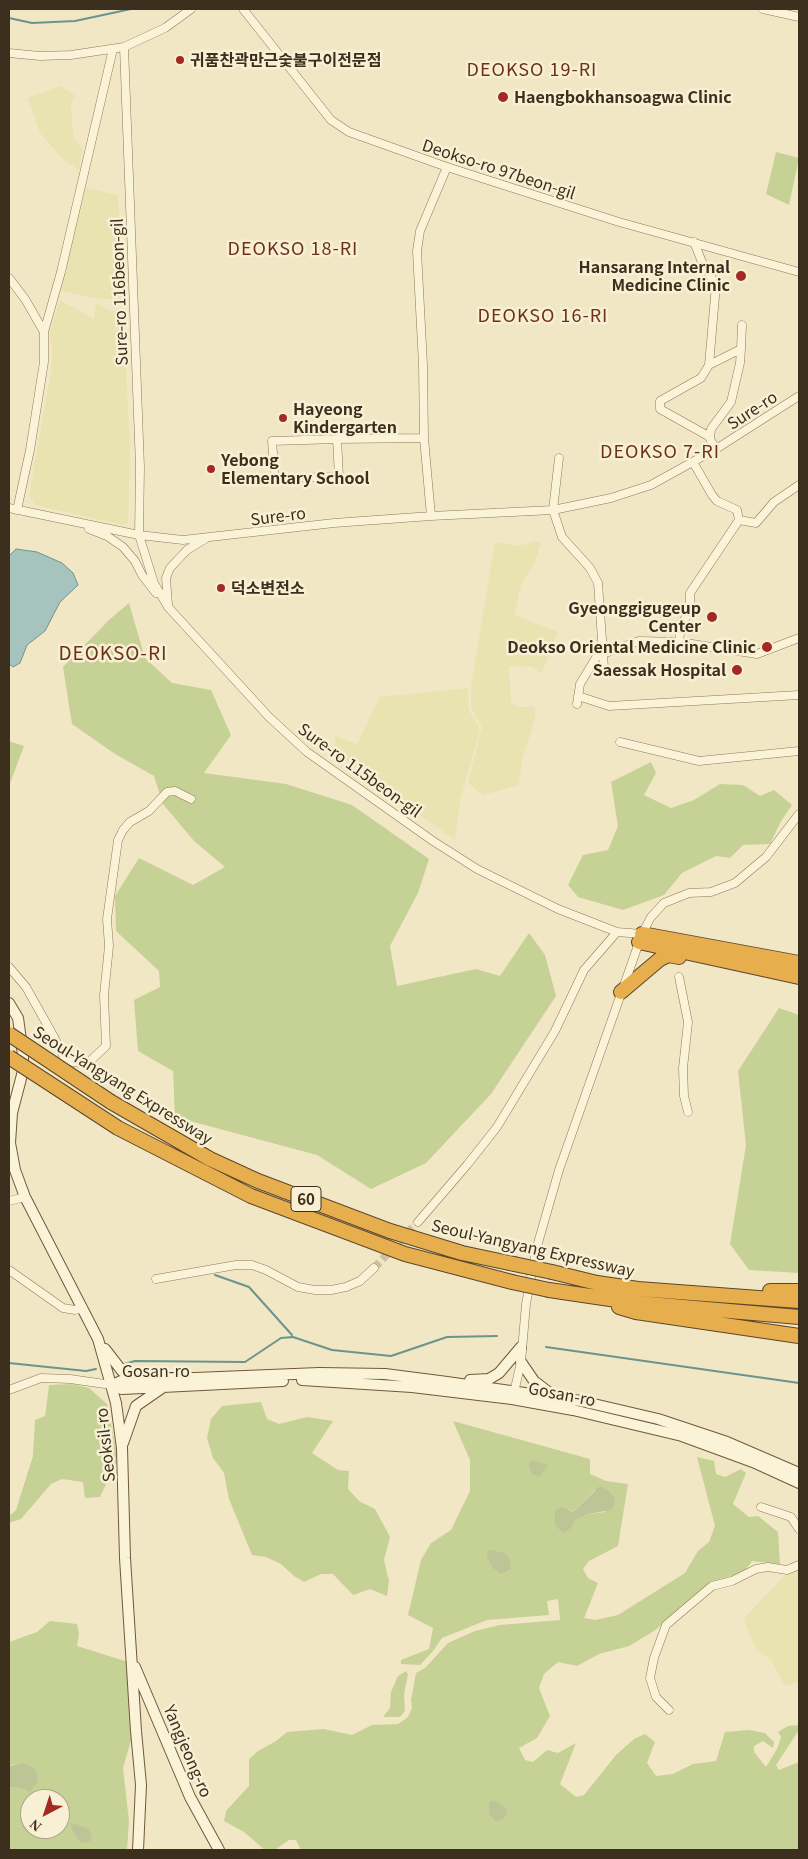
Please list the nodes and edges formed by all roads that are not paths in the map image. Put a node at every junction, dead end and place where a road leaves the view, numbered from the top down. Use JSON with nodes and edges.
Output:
{"nodes":[{"id":1,"x":191,"y":9,"type":"edge"},
{"id":2,"x":243,"y":9,"type":"edge"},
{"id":3,"x":763,"y":9,"type":"edge"},
{"id":4,"x":799,"y":17,"type":"edge"},
{"id":5,"x":124,"y":47,"type":"junction"},
{"id":6,"x":113,"y":49,"type":"junction"},
{"id":7,"x":9,"y":53,"type":"edge"},
{"id":8,"x":447,"y":168,"type":"junction"},
{"id":9,"x":694,"y":242,"type":"junction"},
{"id":10,"x":799,"y":272,"type":"edge"},
{"id":11,"x":9,"y":278,"type":"edge"},
{"id":12,"x":742,"y":325,"type":"dead end"},
{"id":13,"x":44,"y":332,"type":"junction"},
{"id":14,"x":741,"y":349,"type":"junction"},
{"id":15,"x":709,"y":365,"type":"junction"},
{"id":16,"x":799,"y":397,"type":"edge"},
{"id":17,"x":710,"y":437,"type":"junction"},
{"id":18,"x":424,"y":438,"type":"junction"},
{"id":19,"x":337,"y":440,"type":"junction"},
{"id":20,"x":716,"y":449,"type":"junction"},
{"id":21,"x":559,"y":458,"type":"dead end"},
{"id":22,"x":693,"y":462,"type":"junction"},
{"id":23,"x":799,"y":485,"type":"edge"},
{"id":24,"x":9,"y":508,"type":"edge"},
{"id":25,"x":17,"y":510,"type":"junction"},
{"id":26,"x":554,"y":510,"type":"junction"},
{"id":27,"x":431,"y":516,"type":"junction"},
{"id":28,"x":739,"y":520,"type":"junction"},
{"id":29,"x":81,"y":524,"type":"junction"},
{"id":30,"x":139,"y":535,"type":"junction"},
{"id":31,"x":207,"y":539,"type":"junction"},
{"id":32,"x":167,"y":605,"type":"junction"},
{"id":33,"x":799,"y":638,"type":"edge"},
{"id":34,"x":679,"y":642,"type":"junction"},
{"id":35,"x":604,"y":654,"type":"junction"},
{"id":36,"x":604,"y":668,"type":"dead end"},
{"id":37,"x":799,"y":695,"type":"edge"},
{"id":38,"x":620,"y":742,"type":"dead end"},
{"id":39,"x":799,"y":751,"type":"edge"},
{"id":40,"x":191,"y":798,"type":"dead end"},
{"id":41,"x":799,"y":814,"type":"edge"},
{"id":42,"x":617,"y":932,"type":"junction"},
{"id":43,"x":640,"y":938,"type":"junction"},
{"id":44,"x":704,"y":958,"type":"junction"},
{"id":45,"x":799,"y":963,"type":"edge"},
{"id":46,"x":9,"y":967,"type":"edge"},
{"id":47,"x":678,"y":977,"type":"dead end"},
{"id":48,"x":799,"y":977,"type":"edge"},
{"id":49,"x":621,"y":992,"type":"junction"},
{"id":50,"x":9,"y":1003,"type":"edge"},
{"id":51,"x":9,"y":1034,"type":"edge"},
{"id":52,"x":23,"y":1055,"type":"junction"},
{"id":53,"x":9,"y":1057,"type":"edge"},
{"id":54,"x":66,"y":1061,"type":"junction"},
{"id":55,"x":688,"y":1112,"type":"dead end"},
{"id":56,"x":25,"y":1197,"type":"junction"},
{"id":57,"x":9,"y":1201,"type":"edge"},
{"id":58,"x":418,"y":1222,"type":"tunnel mouth"},
{"id":59,"x":374,"y":1268,"type":"tunnel mouth"},
{"id":60,"x":9,"y":1270,"type":"edge"},
{"id":61,"x":156,"y":1279,"type":"dead end"},
{"id":62,"x":799,"y":1291,"type":"edge"},
{"id":63,"x":672,"y":1292,"type":"junction"},
{"id":64,"x":580,"y":1296,"type":"junction"},
{"id":65,"x":799,"y":1301,"type":"edge"},
{"id":66,"x":83,"y":1308,"type":"junction"},
{"id":67,"x":799,"y":1317,"type":"edge"},
{"id":68,"x":799,"y":1336,"type":"edge"},
{"id":69,"x":98,"y":1338,"type":"junction"},
{"id":70,"x":521,"y":1347,"type":"junction"},
{"id":71,"x":520,"y":1362,"type":"junction"},
{"id":72,"x":146,"y":1380,"type":"junction"},
{"id":73,"x":447,"y":1382,"type":"junction"},
{"id":74,"x":112,"y":1385,"type":"junction"},
{"id":75,"x":163,"y":1388,"type":"junction"},
{"id":76,"x":9,"y":1390,"type":"edge"},
{"id":77,"x":513,"y":1395,"type":"junction"},
{"id":78,"x":556,"y":1397,"type":"junction"},
{"id":79,"x":122,"y":1448,"type":"junction"},
{"id":80,"x":799,"y":1473,"type":"edge"},
{"id":81,"x":799,"y":1483,"type":"edge"},
{"id":82,"x":761,"y":1507,"type":"dead end"},
{"id":83,"x":799,"y":1529,"type":"edge"},
{"id":84,"x":799,"y":1566,"type":"edge"},
{"id":85,"x":133,"y":1661,"type":"junction"},
{"id":86,"x":147,"y":1691,"type":"junction"},
{"id":87,"x":134,"y":1697,"type":"junction"},
{"id":88,"x":669,"y":1710,"type":"dead end"},
{"id":89,"x":138,"y":1850,"type":"edge"},
{"id":90,"x":220,"y":1850,"type":"edge"}],
"edges":[{"from":1,"to":5,"type":"street"},
{"from":2,"to":8,"type":"street","name":"Deokso-ro 97beon-gil"},
{"from":3,"to":4,"type":"street"},
{"from":5,"to":6,"type":"street"},
{"from":5,"to":30,"type":"street","name":"Sure-ro 116beon-gil"},
{"from":6,"to":7,"type":"street"},
{"from":6,"to":13,"type":"street"},
{"from":8,"to":9,"type":"street","name":"Deokso-ro 97beon-gil"},
{"from":8,"to":18,"type":"street"},
{"from":9,"to":10,"type":"street","name":"Deokso-ro 97beon-gil"},
{"from":9,"to":15,"type":"street"},
{"from":11,"to":13,"type":"street"},
{"from":12,"to":14,"type":"street"},
{"from":13,"to":25,"type":"street"},
{"from":14,"to":15,"type":"street"},
{"from":14,"to":17,"type":"street"},
{"from":15,"to":17,"type":"street"},
{"from":16,"to":20,"type":"street","name":"Sure-ro"},
{"from":17,"to":20,"type":"street"},
{"from":18,"to":19,"type":"street"},
{"from":18,"to":27,"type":"street"},
{"from":19,"to":19,"type":"street"},
{"from":20,"to":22,"type":"street","name":"Sure-ro"},
{"from":21,"to":26,"type":"street"},
{"from":22,"to":26,"type":"street","name":"Sure-ro"},
{"from":22,"to":28,"type":"street"},
{"from":23,"to":28,"type":"street"},
{"from":24,"to":25,"type":"street","name":"Sure-ro"},
{"from":25,"to":29,"type":"street","name":"Sure-ro"},
{"from":26,"to":27,"type":"street","name":"Sure-ro"},
{"from":26,"to":35,"type":"street"},
{"from":27,"to":31,"type":"street","name":"Sure-ro"},
{"from":28,"to":34,"type":"street"},
{"from":29,"to":30,"type":"street","name":"Sure-ro"},
{"from":29,"to":32,"type":"street"},
{"from":30,"to":31,"type":"street","name":"Sure-ro"},
{"from":30,"to":32,"type":"street","name":"Sure-ro 115beon-gil"},
{"from":31,"to":32,"type":"street"},
{"from":32,"to":42,"type":"street","name":"Sure-ro 115beon-gil"},
{"from":33,"to":34,"type":"street"},
{"from":34,"to":35,"type":"street"},
{"from":35,"to":36,"type":"street"},
{"from":35,"to":37,"type":"street"},
{"from":38,"to":39,"type":"street"},
{"from":40,"to":54,"type":"street"},
{"from":41,"to":43,"type":"street"},
{"from":42,"to":43,"type":"street","name":"Sure-ro 115beon-gil"},
{"from":42,"to":58,"type":"street"},
{"from":43,"to":44,"type":"highway"},
{"from":43,"to":45,"type":"highway"},
{"from":43,"to":49,"type":"street"},
{"from":44,"to":48,"type":"highway"},
{"from":44,"to":49,"type":"highway"},
{"from":46,"to":54,"type":"street"},
{"from":47,"to":55,"type":"street"},
{"from":49,"to":70,"type":"street"},
{"from":50,"to":52,"type":"street","name":"Seoksil-ro"},
{"from":51,"to":63,"type":"highway","name":"Seoul-Yangyang Expressway","number":"60","bridge":true},
{"from":52,"to":54,"type":"street"},
{"from":52,"to":56,"type":"street","name":"Seoksil-ro"},
{"from":53,"to":64,"type":"highway","name":"Seoul-Yangyang Expressway","number":"60","bridge":true},
{"from":56,"to":57,"type":"street"},
{"from":56,"to":66,"type":"street","name":"Seoksil-ro"},
{"from":59,"to":61,"type":"street"},
{"from":60,"to":66,"type":"street"},
{"from":62,"to":63,"type":"highway"},
{"from":63,"to":65,"type":"highway","name":"Seoul-Yangyang Expressway","number":"60"},
{"from":64,"to":67,"type":"highway","name":"Seoul-Yangyang Expressway","number":"60"},
{"from":64,"to":68,"type":"highway"},
{"from":66,"to":69,"type":"street","name":"Seoksil-ro"},
{"from":69,"to":72,"type":"street"},
{"from":69,"to":74,"type":"street","name":"Seoksil-ro"},
{"from":70,"to":71,"type":"street"},
{"from":70,"to":73,"type":"street"},
{"from":71,"to":77,"type":"street"},
{"from":71,"to":78,"type":"street"},
{"from":72,"to":73,"type":"street","name":"Gosan-ro"},
{"from":72,"to":74,"type":"street","name":"Gosan-ro"},
{"from":73,"to":77,"type":"street","name":"Gosan-ro"},
{"from":74,"to":75,"type":"street","name":"Gosan-ro"},
{"from":74,"to":76,"type":"street"},
{"from":74,"to":79,"type":"street","name":"Seoksil-ro"},
{"from":75,"to":77,"type":"street","name":"Gosan-ro"},
{"from":75,"to":79,"type":"street"},
{"from":77,"to":78,"type":"street","name":"Gosan-ro"},
{"from":77,"to":81,"type":"street","name":"Gosan-ro"},
{"from":78,"to":80,"type":"street","name":"Gosan-ro"},
{"from":79,"to":85,"type":"street","name":"Seoksil-ro"},
{"from":82,"to":83,"type":"street"},
{"from":84,"to":88,"type":"street"},
{"from":85,"to":86,"type":"street","name":"Yangjeong-ro"},
{"from":85,"to":87,"type":"street","name":"Seoksil-ro"},
{"from":86,"to":87,"type":"street"},
{"from":86,"to":90,"type":"street","name":"Yangjeong-ro"},
{"from":87,"to":89,"type":"street","name":"Seoksil-ro"}]}
